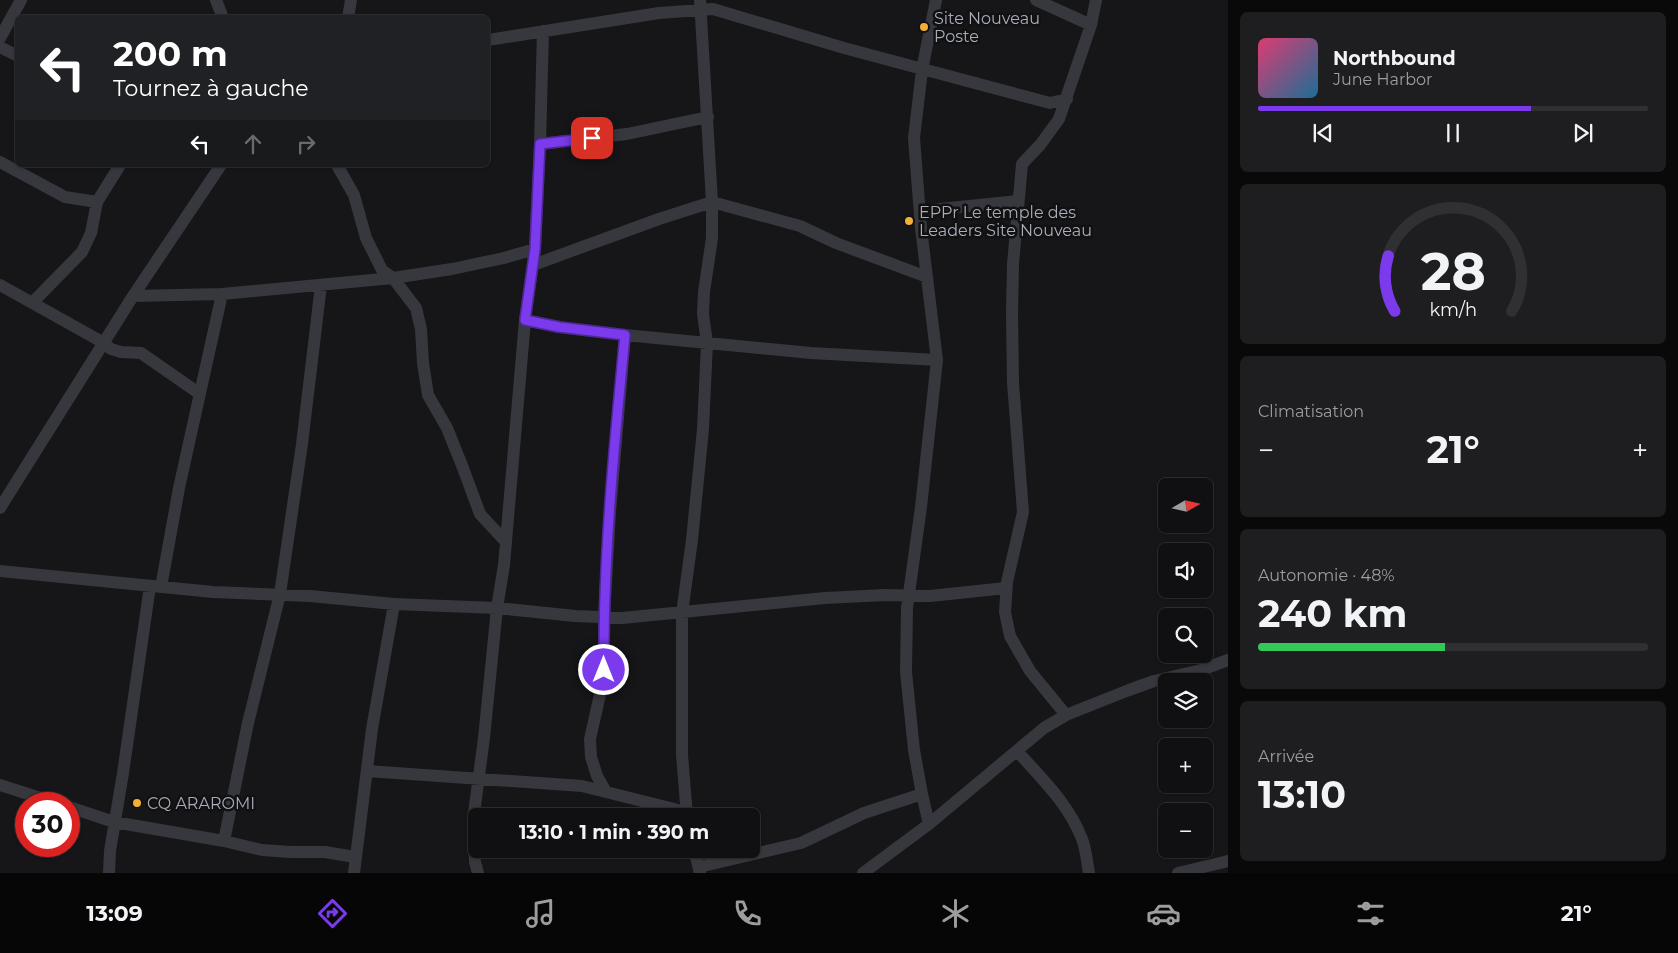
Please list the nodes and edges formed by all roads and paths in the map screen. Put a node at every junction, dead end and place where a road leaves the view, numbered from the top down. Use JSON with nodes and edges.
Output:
{"nodes":[{"id":1,"x":21,"y":0,"type":"edge"},
{"id":2,"x":215,"y":0,"type":"edge"},
{"id":3,"x":351,"y":0,"type":"edge"},
{"id":4,"x":936,"y":0,"type":"edge"},
{"id":5,"x":1036,"y":0,"type":"edge"},
{"id":6,"x":1096,"y":0,"type":"edge"},
{"id":7,"x":701,"y":5,"type":"edge"},
{"id":8,"x":222,"y":15,"type":"edge"},
{"id":9,"x":348,"y":15,"type":"edge"},
{"id":10,"x":1091,"y":25,"type":"junction"},
{"id":11,"x":543,"y":31,"type":"junction"},
{"id":12,"x":0,"y":38,"type":"edge"},
{"id":13,"x":490,"y":40,"type":"edge"},
{"id":14,"x":0,"y":46,"type":"edge"},
{"id":15,"x":15,"y":54,"type":"edge"},
{"id":16,"x":922,"y":70,"type":"junction"},
{"id":17,"x":1067,"y":99,"type":"junction"},
{"id":18,"x":708,"y":117,"type":"junction"},
{"id":19,"x":540,"y":144,"type":"junction"},
{"id":20,"x":0,"y":162,"type":"edge"},
{"id":21,"x":119,"y":167,"type":"edge"},
{"id":22,"x":220,"y":167,"type":"edge"},
{"id":23,"x":338,"y":167,"type":"edge"},
{"id":24,"x":1018,"y":201,"type":"junction"},
{"id":25,"x":97,"y":202,"type":"junction"},
{"id":26,"x":712,"y":202,"type":"junction"},
{"id":27,"x":920,"y":211,"type":"junction"},
{"id":28,"x":535,"y":249,"type":"junction"},
{"id":29,"x":533,"y":265,"type":"junction"},
{"id":30,"x":927,"y":277,"type":"junction"},
{"id":31,"x":393,"y":278,"type":"junction"},
{"id":32,"x":0,"y":285,"type":"edge"},
{"id":33,"x":321,"y":285,"type":"junction"},
{"id":34,"x":222,"y":294,"type":"junction"},
{"id":35,"x":133,"y":296,"type":"junction"},
{"id":36,"x":32,"y":303,"type":"junction"},
{"id":37,"x":525,"y":320,"type":"junction"},
{"id":38,"x":625,"y":335,"type":"junction"},
{"id":39,"x":104,"y":342,"type":"junction"},
{"id":40,"x":707,"y":343,"type":"junction"},
{"id":41,"x":937,"y":360,"type":"junction"},
{"id":42,"x":200,"y":394,"type":"junction"},
{"id":43,"x":0,"y":508,"type":"edge"},
{"id":44,"x":506,"y":542,"type":"junction"},
{"id":45,"x":0,"y":571,"type":"edge"},
{"id":46,"x":155,"y":587,"type":"junction"},
{"id":47,"x":1006,"y":588,"type":"junction"},
{"id":48,"x":280,"y":594,"type":"junction"},
{"id":49,"x":908,"y":595,"type":"junction"},
{"id":50,"x":394,"y":604,"type":"junction"},
{"id":51,"x":497,"y":608,"type":"junction"},
{"id":52,"x":682,"y":613,"type":"junction"},
{"id":53,"x":604,"y":617,"type":"junction"},
{"id":54,"x":1228,"y":660,"type":"edge"},
{"id":55,"x":1066,"y":715,"type":"junction"},
{"id":56,"x":1017,"y":751,"type":"junction"},
{"id":57,"x":367,"y":772,"type":"junction"},
{"id":58,"x":478,"y":778,"type":"junction"},
{"id":59,"x":0,"y":784,"type":"edge"},
{"id":60,"x":24,"y":792,"type":"edge"},
{"id":61,"x":606,"y":792,"type":"junction"},
{"id":62,"x":922,"y":794,"type":"junction"},
{"id":63,"x":664,"y":808,"type":"edge"},
{"id":64,"x":686,"y":808,"type":"edge"},
{"id":65,"x":80,"y":811,"type":"edge"},
{"id":66,"x":114,"y":822,"type":"junction"},
{"id":67,"x":930,"y":824,"type":"junction"},
{"id":68,"x":224,"y":841,"type":"junction"},
{"id":69,"x":355,"y":857,"type":"junction"},
{"id":70,"x":1228,"y":861,"type":"edge"},
{"id":71,"x":699,"y":870,"type":"edge"},
{"id":72,"x":108,"y":873,"type":"edge"},
{"id":73,"x":354,"y":873,"type":"edge"},
{"id":74,"x":478,"y":873,"type":"edge"},
{"id":75,"x":863,"y":873,"type":"edge"},
{"id":76,"x":1089,"y":873,"type":"edge"},
{"id":77,"x":1178,"y":873,"type":"edge"}],
"edges":[{"from":1,"to":12,"type":"street"},
{"from":2,"to":8,"type":"street"},
{"from":3,"to":9,"type":"street"},
{"from":4,"to":16,"type":"street"},
{"from":5,"to":10,"type":"street"},
{"from":6,"to":10,"type":"street"},
{"from":7,"to":11,"type":"street"},
{"from":7,"to":16,"type":"street"},
{"from":7,"to":18,"type":"street"},
{"from":10,"to":17,"type":"street"},
{"from":11,"to":13,"type":"street"},
{"from":11,"to":19,"type":"street"},
{"from":14,"to":15,"type":"street"},
{"from":16,"to":17,"type":"street"},
{"from":16,"to":27,"type":"street"},
{"from":17,"to":24,"type":"street"},
{"from":18,"to":19,"type":"street"},
{"from":18,"to":26,"type":"street"},
{"from":19,"to":28,"type":"street"},
{"from":20,"to":25,"type":"street"},
{"from":21,"to":25,"type":"street"},
{"from":22,"to":35,"type":"street"},
{"from":23,"to":31,"type":"street"},
{"from":24,"to":27,"type":"street"},
{"from":24,"to":47,"type":"street"},
{"from":25,"to":36,"type":"street"},
{"from":26,"to":29,"type":"street"},
{"from":26,"to":30,"type":"street"},
{"from":26,"to":40,"type":"street"},
{"from":27,"to":30,"type":"street"},
{"from":28,"to":29,"type":"street"},
{"from":28,"to":31,"type":"street"},
{"from":29,"to":37,"type":"street"},
{"from":30,"to":41,"type":"street"},
{"from":31,"to":33,"type":"street"},
{"from":31,"to":44,"type":"street"},
{"from":32,"to":36,"type":"street"},
{"from":33,"to":34,"type":"street"},
{"from":33,"to":48,"type":"street"},
{"from":34,"to":35,"type":"street"},
{"from":34,"to":42,"type":"street"},
{"from":35,"to":39,"type":"street"},
{"from":36,"to":39,"type":"street"},
{"from":37,"to":38,"type":"street"},
{"from":37,"to":44,"type":"street"},
{"from":38,"to":40,"type":"street"},
{"from":38,"to":53,"type":"street"},
{"from":39,"to":42,"type":"street"},
{"from":39,"to":43,"type":"street"},
{"from":40,"to":41,"type":"street"},
{"from":40,"to":52,"type":"street"},
{"from":41,"to":49,"type":"street"},
{"from":42,"to":46,"type":"street"},
{"from":44,"to":51,"type":"street"},
{"from":45,"to":46,"type":"street"},
{"from":46,"to":48,"type":"street"},
{"from":46,"to":66,"type":"street"},
{"from":47,"to":49,"type":"street"},
{"from":47,"to":55,"type":"street"},
{"from":48,"to":50,"type":"street"},
{"from":48,"to":68,"type":"street"},
{"from":49,"to":52,"type":"street"},
{"from":49,"to":62,"type":"street"},
{"from":50,"to":51,"type":"street"},
{"from":50,"to":57,"type":"street"},
{"from":51,"to":53,"type":"street"},
{"from":51,"to":58,"type":"street"},
{"from":52,"to":53,"type":"street"},
{"from":52,"to":64,"type":"street"},
{"from":53,"to":61,"type":"street"},
{"from":54,"to":55,"type":"street"},
{"from":55,"to":56,"type":"street"},
{"from":56,"to":67,"type":"street"},
{"from":56,"to":76,"type":"street"},
{"from":57,"to":58,"type":"street"},
{"from":57,"to":69,"type":"street"},
{"from":58,"to":61,"type":"street"},
{"from":58,"to":74,"type":"street"},
{"from":59,"to":60,"type":"street"},
{"from":61,"to":63,"type":"street"},
{"from":62,"to":67,"type":"street"},
{"from":62,"to":71,"type":"street"},
{"from":65,"to":66,"type":"street"},
{"from":66,"to":68,"type":"street"},
{"from":66,"to":72,"type":"street"},
{"from":67,"to":75,"type":"street"},
{"from":68,"to":69,"type":"street"},
{"from":69,"to":73,"type":"street"},
{"from":70,"to":77,"type":"street"}]}
